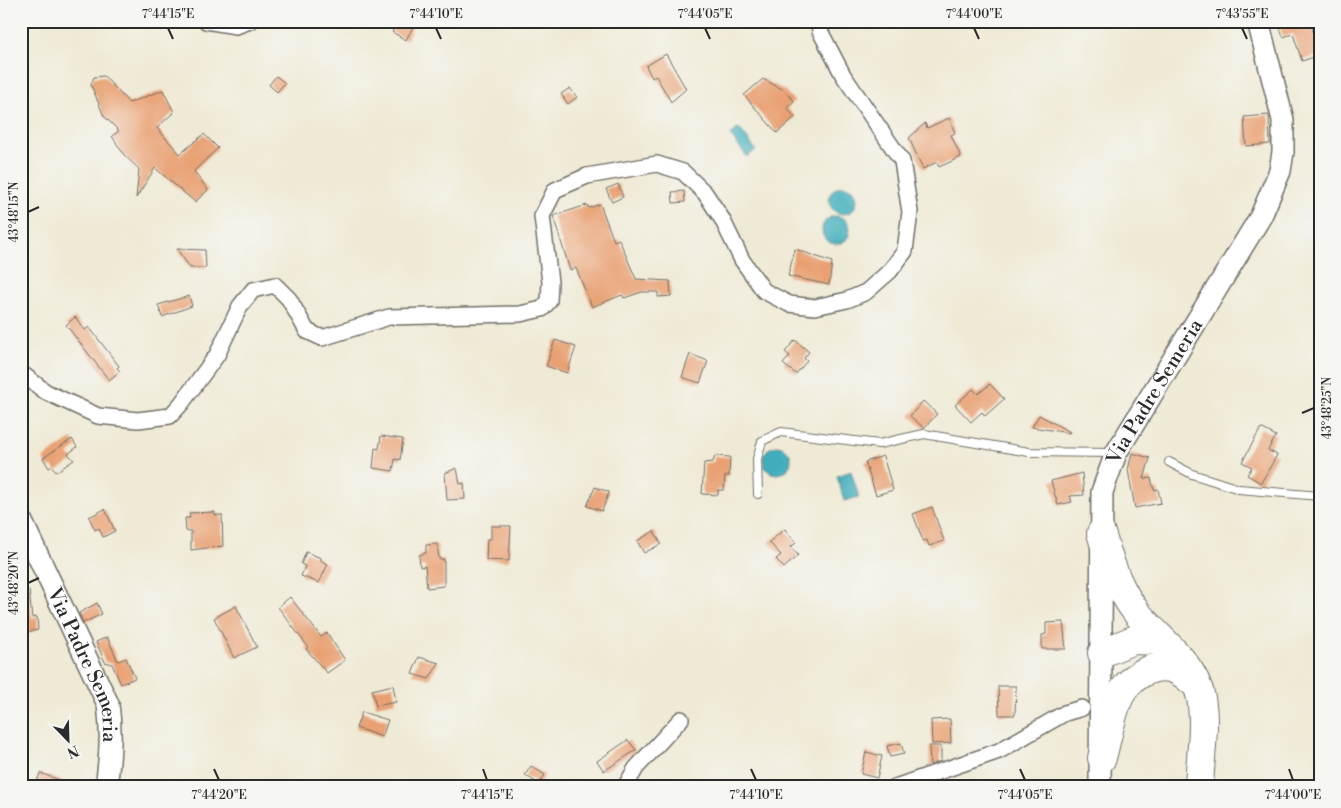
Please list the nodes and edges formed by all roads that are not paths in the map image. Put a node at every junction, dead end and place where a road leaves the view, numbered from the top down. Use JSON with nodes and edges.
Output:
{"nodes":[{"id":1,"x":206,"y":21,"type":"edge"},
{"id":2,"x":250,"y":21,"type":"edge"},
{"id":3,"x":819,"y":21,"type":"edge"},
{"id":4,"x":1258,"y":21,"type":"edge"},
{"id":5,"x":21,"y":373,"type":"edge"},
{"id":6,"x":1116,"y":453,"type":"junction"},
{"id":7,"x":1169,"y":462,"type":"dead end"},
{"id":8,"x":758,"y":494,"type":"dead end"},
{"id":9,"x":1320,"y":496,"type":"edge"},
{"id":10,"x":21,"y":520,"type":"edge"},
{"id":11,"x":1100,"y":533,"type":"junction"},
{"id":12,"x":1163,"y":641,"type":"junction"},
{"id":13,"x":1102,"y":653,"type":"junction"},
{"id":14,"x":1151,"y":669,"type":"junction"},
{"id":15,"x":1194,"y":682,"type":"junction"},
{"id":16,"x":1082,"y":708,"type":"dead end"},
{"id":17,"x":681,"y":719,"type":"dead end"},
{"id":18,"x":1102,"y":758,"type":"junction"},
{"id":19,"x":106,"y":787,"type":"edge"},
{"id":20,"x":625,"y":787,"type":"edge"},
{"id":21,"x":895,"y":787,"type":"edge"},
{"id":22,"x":1100,"y":787,"type":"edge"},
{"id":23,"x":1199,"y":787,"type":"edge"}],
"edges":[{"from":1,"to":2,"type":"street"},
{"from":3,"to":5,"type":"street"},
{"from":4,"to":6,"type":"main road","name":"Via Padre Semeria"},
{"from":6,"to":8,"type":"lane"},
{"from":6,"to":11,"type":"main road","name":"Via Padre Semeria"},
{"from":7,"to":9,"type":"lane"},
{"from":10,"to":19,"type":"main road","name":"Via Padre Semeria"},
{"from":11,"to":12,"type":"highway"},
{"from":11,"to":13,"type":"main road","name":"Via Padre Semeria"},
{"from":12,"to":13,"type":"highway"},
{"from":12,"to":15,"type":"highway"},
{"from":13,"to":14,"type":"highway"},
{"from":13,"to":18,"type":"main road","name":"Via Padre Semeria"},
{"from":14,"to":15,"type":"highway"},
{"from":14,"to":18,"type":"highway"},
{"from":15,"to":23,"type":"highway"},
{"from":16,"to":21,"type":"street"},
{"from":17,"to":20,"type":"street"},
{"from":18,"to":22,"type":"main road","name":"Via Padre Semeria"}]}
